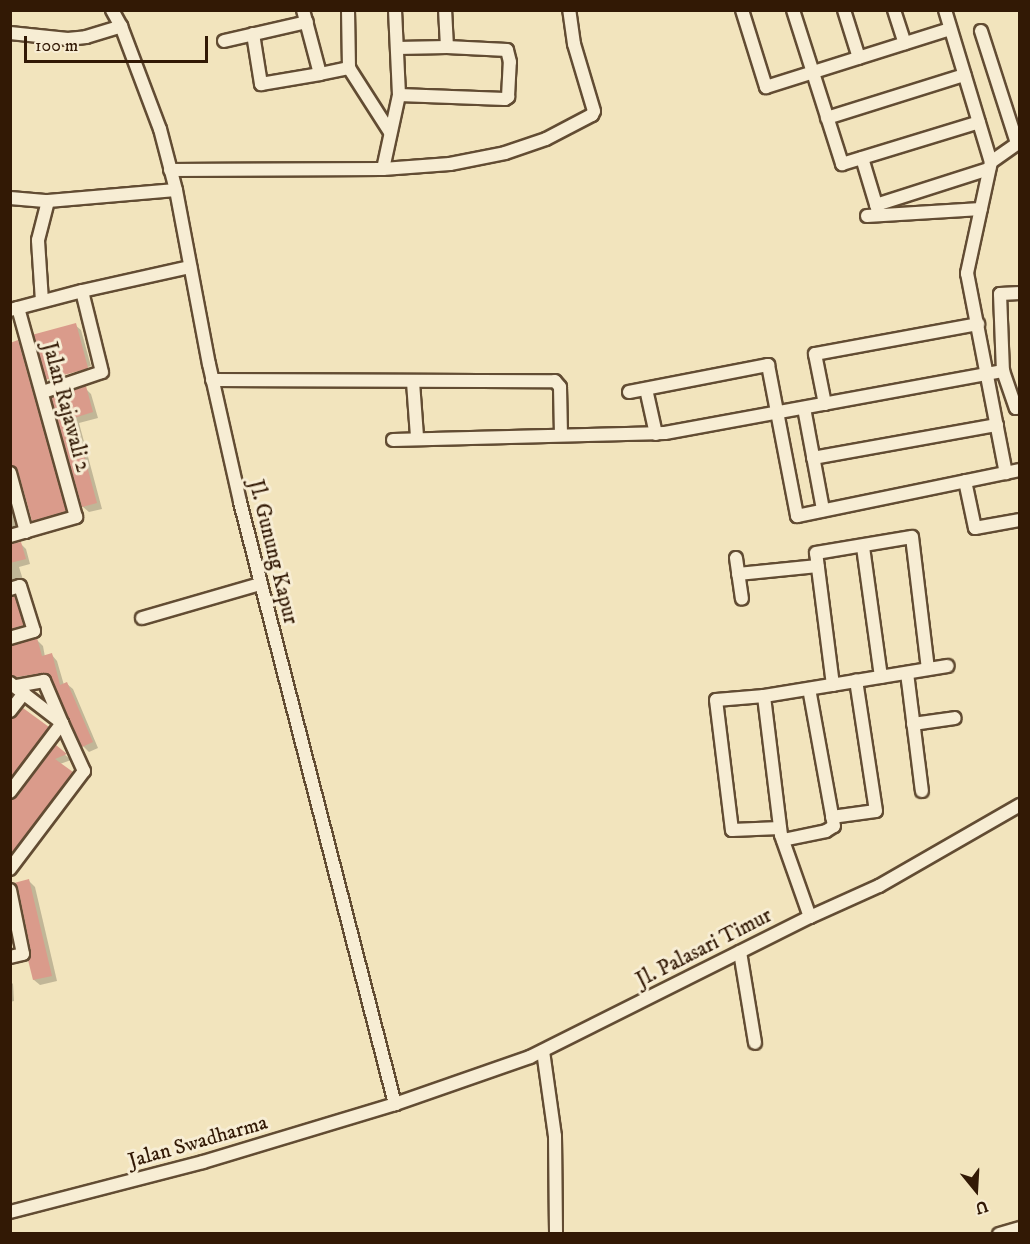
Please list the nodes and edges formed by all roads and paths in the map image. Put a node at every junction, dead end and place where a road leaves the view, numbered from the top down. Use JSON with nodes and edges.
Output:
{"nodes":[{"id":1,"x":112,"y":10,"type":"edge"},
{"id":2,"x":348,"y":10,"type":"edge"},
{"id":3,"x":395,"y":10,"type":"edge"},
{"id":4,"x":445,"y":10,"type":"edge"},
{"id":5,"x":569,"y":10,"type":"edge"},
{"id":6,"x":742,"y":10,"type":"edge"},
{"id":7,"x":793,"y":10,"type":"edge"},
{"id":8,"x":844,"y":10,"type":"edge"},
{"id":9,"x":894,"y":10,"type":"edge"},
{"id":10,"x":945,"y":10,"type":"edge"},
{"id":11,"x":305,"y":16,"type":"edge"},
{"id":12,"x":121,"y":26,"type":"junction"},
{"id":13,"x":950,"y":28,"type":"junction"},
{"id":14,"x":981,"y":31,"type":"dead end"},
{"id":15,"x":10,"y":33,"type":"edge"},
{"id":16,"x":253,"y":34,"type":"junction"},
{"id":17,"x":224,"y":40,"type":"dead end"},
{"id":18,"x":905,"y":43,"type":"junction"},
{"id":19,"x":447,"y":47,"type":"junction"},
{"id":20,"x":397,"y":48,"type":"junction"},
{"id":21,"x":859,"y":58,"type":"junction"},
{"id":22,"x":349,"y":68,"type":"junction"},
{"id":23,"x":813,"y":72,"type":"junction"},
{"id":24,"x":320,"y":74,"type":"junction"},
{"id":25,"x":964,"y":75,"type":"junction"},
{"id":26,"x":399,"y":95,"type":"junction"},
{"id":27,"x":827,"y":118,"type":"junction"},
{"id":28,"x":979,"y":122,"type":"junction"},
{"id":29,"x":390,"y":132,"type":"junction"},
{"id":30,"x":1018,"y":143,"type":"edge"},
{"id":31,"x":862,"y":158,"type":"junction"},
{"id":32,"x":990,"y":166,"type":"junction"},
{"id":33,"x":383,"y":169,"type":"junction"},
{"id":34,"x":170,"y":170,"type":"junction"},
{"id":35,"x":176,"y":190,"type":"junction"},
{"id":36,"x":10,"y":198,"type":"edge"},
{"id":37,"x":48,"y":201,"type":"junction"},
{"id":38,"x":981,"y":209,"type":"junction"},
{"id":39,"x":874,"y":212,"type":"junction"},
{"id":40,"x":190,"y":267,"type":"junction"},
{"id":41,"x":82,"y":291,"type":"junction"},
{"id":42,"x":1020,"y":293,"type":"edge"},
{"id":43,"x":42,"y":301,"type":"junction"},
{"id":44,"x":14,"y":309,"type":"edge"},
{"id":45,"x":978,"y":324,"type":"junction"},
{"id":46,"x":1003,"y":371,"type":"junction"},
{"id":47,"x":988,"y":374,"type":"junction"},
{"id":48,"x":212,"y":380,"type":"junction"},
{"id":49,"x":413,"y":382,"type":"junction"},
{"id":50,"x":646,"y":389,"type":"junction"},
{"id":51,"x":43,"y":392,"type":"junction"},
{"id":52,"x":628,"y":392,"type":"dead end"},
{"id":53,"x":825,"y":404,"type":"junction"},
{"id":54,"x":1020,"y":407,"type":"edge"},
{"id":55,"x":804,"y":408,"type":"junction"},
{"id":56,"x":777,"y":412,"type":"junction"},
{"id":57,"x":997,"y":425,"type":"junction"},
{"id":58,"x":656,"y":434,"type":"junction"},
{"id":59,"x":561,"y":435,"type":"junction"},
{"id":60,"x":417,"y":437,"type":"junction"},
{"id":61,"x":393,"y":440,"type":"dead end"},
{"id":62,"x":813,"y":458,"type":"junction"},
{"id":63,"x":1020,"y":470,"type":"edge"},
{"id":64,"x":10,"y":473,"type":"edge"},
{"id":65,"x":1006,"y":473,"type":"junction"},
{"id":66,"x":965,"y":481,"type":"junction"},
{"id":67,"x":823,"y":510,"type":"junction"},
{"id":68,"x":1020,"y":520,"type":"edge"},
{"id":69,"x":26,"y":532,"type":"junction"},
{"id":70,"x":10,"y":536,"type":"edge"},
{"id":71,"x":863,"y":547,"type":"junction"},
{"id":72,"x":736,"y":558,"type":"dead end"},
{"id":73,"x":818,"y":566,"type":"junction"},
{"id":74,"x":738,"y":574,"type":"junction"},
{"id":75,"x":260,"y":584,"type":"junction"},
{"id":76,"x":10,"y":589,"type":"edge"},
{"id":77,"x":742,"y":599,"type":"dead end"},
{"id":78,"x":142,"y":618,"type":"dead end"},
{"id":79,"x":10,"y":638,"type":"edge"},
{"id":80,"x":948,"y":666,"type":"dead end"},
{"id":81,"x":928,"y":669,"type":"junction"},
{"id":82,"x":907,"y":673,"type":"junction"},
{"id":83,"x":881,"y":677,"type":"junction"},
{"id":84,"x":856,"y":681,"type":"junction"},
{"id":85,"x":833,"y":685,"type":"junction"},
{"id":86,"x":16,"y":687,"type":"edge"},
{"id":87,"x":809,"y":689,"type":"junction"},
{"id":88,"x":764,"y":696,"type":"junction"},
{"id":89,"x":10,"y":711,"type":"edge"},
{"id":90,"x":955,"y":718,"type":"dead end"},
{"id":91,"x":62,"y":723,"type":"junction"},
{"id":92,"x":913,"y":724,"type":"junction"},
{"id":93,"x":922,"y":791,"type":"dead end"},
{"id":94,"x":10,"y":792,"type":"edge"},
{"id":95,"x":1020,"y":806,"type":"edge"},
{"id":96,"x":832,"y":817,"type":"junction"},
{"id":97,"x":781,"y":834,"type":"junction"},
{"id":98,"x":10,"y":869,"type":"edge"},
{"id":99,"x":10,"y":890,"type":"edge"},
{"id":100,"x":810,"y":917,"type":"junction"},
{"id":101,"x":740,"y":952,"type":"junction"},
{"id":102,"x":10,"y":957,"type":"edge"},
{"id":103,"x":755,"y":1043,"type":"dead end"},
{"id":104,"x":543,"y":1050,"type":"junction"},
{"id":105,"x":395,"y":1104,"type":"junction"},
{"id":106,"x":10,"y":1212,"type":"edge"},
{"id":107,"x":1020,"y":1228,"type":"edge"},
{"id":108,"x":556,"y":1233,"type":"edge"},
{"id":109,"x":999,"y":1233,"type":"edge"}],
"edges":[{"from":1,"to":12,"type":"street","name":"Jl. Gunung Kapur"},
{"from":2,"to":22,"type":"street"},
{"from":3,"to":20,"type":"street"},
{"from":4,"to":19,"type":"street"},
{"from":5,"to":33,"type":"street"},
{"from":6,"to":23,"type":"street"},
{"from":7,"to":23,"type":"street"},
{"from":8,"to":21,"type":"street"},
{"from":9,"to":18,"type":"street"},
{"from":10,"to":13,"type":"street"},
{"from":11,"to":16,"type":"street"},
{"from":11,"to":24,"type":"street"},
{"from":12,"to":15,"type":"street"},
{"from":12,"to":34,"type":"street","name":"Jl. Gunung Kapur"},
{"from":13,"to":18,"type":"street"},
{"from":13,"to":25,"type":"street"},
{"from":14,"to":30,"type":"street"},
{"from":16,"to":17,"type":"street"},
{"from":16,"to":24,"type":"street"},
{"from":18,"to":21,"type":"street"},
{"from":19,"to":20,"type":"street"},
{"from":19,"to":26,"type":"street"},
{"from":20,"to":26,"type":"street"},
{"from":21,"to":23,"type":"street"},
{"from":22,"to":24,"type":"street"},
{"from":22,"to":29,"type":"street"},
{"from":23,"to":27,"type":"street"},
{"from":25,"to":27,"type":"street"},
{"from":25,"to":28,"type":"street"},
{"from":26,"to":29,"type":"street"},
{"from":27,"to":31,"type":"street"},
{"from":28,"to":31,"type":"street"},
{"from":28,"to":32,"type":"street"},
{"from":29,"to":33,"type":"street"},
{"from":30,"to":32,"type":"street"},
{"from":31,"to":39,"type":"street"},
{"from":32,"to":38,"type":"street"},
{"from":32,"to":39,"type":"street"},
{"from":33,"to":34,"type":"street"},
{"from":34,"to":35,"type":"street","name":"Jl. Gunung Kapur"},
{"from":35,"to":37,"type":"street"},
{"from":35,"to":40,"type":"street","name":"Jl. Gunung Kapur"},
{"from":36,"to":37,"type":"street"},
{"from":37,"to":43,"type":"street"},
{"from":38,"to":39,"type":"street"},
{"from":38,"to":45,"type":"street"},
{"from":40,"to":41,"type":"street"},
{"from":40,"to":48,"type":"street","name":"Jl. Gunung Kapur"},
{"from":41,"to":43,"type":"street"},
{"from":41,"to":51,"type":"street"},
{"from":42,"to":46,"type":"street"},
{"from":43,"to":44,"type":"street"},
{"from":44,"to":51,"type":"street","name":"Jalan Rajawali 2"},
{"from":45,"to":47,"type":"street"},
{"from":45,"to":53,"type":"street"},
{"from":46,"to":47,"type":"street"},
{"from":46,"to":54,"type":"street"},
{"from":47,"to":53,"type":"street"},
{"from":47,"to":57,"type":"street"},
{"from":48,"to":49,"type":"street"},
{"from":48,"to":75,"type":"street","name":"Jl. Gunung Kapur"},
{"from":49,"to":59,"type":"street"},
{"from":49,"to":60,"type":"street"},
{"from":50,"to":52,"type":"street"},
{"from":50,"to":56,"type":"street"},
{"from":50,"to":58,"type":"street"},
{"from":51,"to":69,"type":"street","name":"Jalan Rajawali 2"},
{"from":53,"to":55,"type":"street"},
{"from":55,"to":56,"type":"street"},
{"from":55,"to":62,"type":"street"},
{"from":56,"to":58,"type":"street"},
{"from":56,"to":67,"type":"street"},
{"from":57,"to":62,"type":"street"},
{"from":57,"to":65,"type":"street"},
{"from":58,"to":59,"type":"street"},
{"from":59,"to":60,"type":"street"},
{"from":60,"to":61,"type":"street"},
{"from":62,"to":67,"type":"street"},
{"from":63,"to":65,"type":"street"},
{"from":64,"to":69,"type":"street"},
{"from":65,"to":66,"type":"street"},
{"from":66,"to":67,"type":"street"},
{"from":66,"to":68,"type":"street"},
{"from":69,"to":70,"type":"street"},
{"from":71,"to":73,"type":"street"},
{"from":71,"to":81,"type":"street"},
{"from":71,"to":83,"type":"street"},
{"from":72,"to":74,"type":"street"},
{"from":73,"to":74,"type":"street"},
{"from":73,"to":85,"type":"street"},
{"from":74,"to":77,"type":"street"},
{"from":75,"to":78,"type":"street"},
{"from":75,"to":105,"type":"street","name":"Jl. Gunung Kapur"},
{"from":76,"to":79,"type":"street"},
{"from":80,"to":81,"type":"street"},
{"from":81,"to":82,"type":"street"},
{"from":82,"to":83,"type":"street"},
{"from":82,"to":92,"type":"street"},
{"from":83,"to":84,"type":"street"},
{"from":84,"to":85,"type":"street"},
{"from":84,"to":96,"type":"street"},
{"from":85,"to":87,"type":"street"},
{"from":86,"to":89,"type":"street"},
{"from":86,"to":91,"type":"street"},
{"from":86,"to":91,"type":"street"},
{"from":87,"to":88,"type":"street"},
{"from":87,"to":96,"type":"street"},
{"from":88,"to":97,"type":"street"},
{"from":88,"to":97,"type":"street"},
{"from":90,"to":92,"type":"street"},
{"from":91,"to":94,"type":"street"},
{"from":91,"to":98,"type":"street"},
{"from":92,"to":93,"type":"street"},
{"from":95,"to":100,"type":"street","name":"Jl. Palasari Timur"},
{"from":96,"to":97,"type":"street"},
{"from":97,"to":100,"type":"street"},
{"from":99,"to":102,"type":"street"},
{"from":100,"to":101,"type":"street","name":"Jl. Palasari Timur"},
{"from":101,"to":103,"type":"street"},
{"from":101,"to":104,"type":"street","name":"Jl. Palasari Timur"},
{"from":104,"to":105,"type":"street","name":"Jl. Palasari Timur"},
{"from":104,"to":108,"type":"street"},
{"from":105,"to":106,"type":"street","name":"Jalan Swadharma"},
{"from":107,"to":109,"type":"street"}]}
